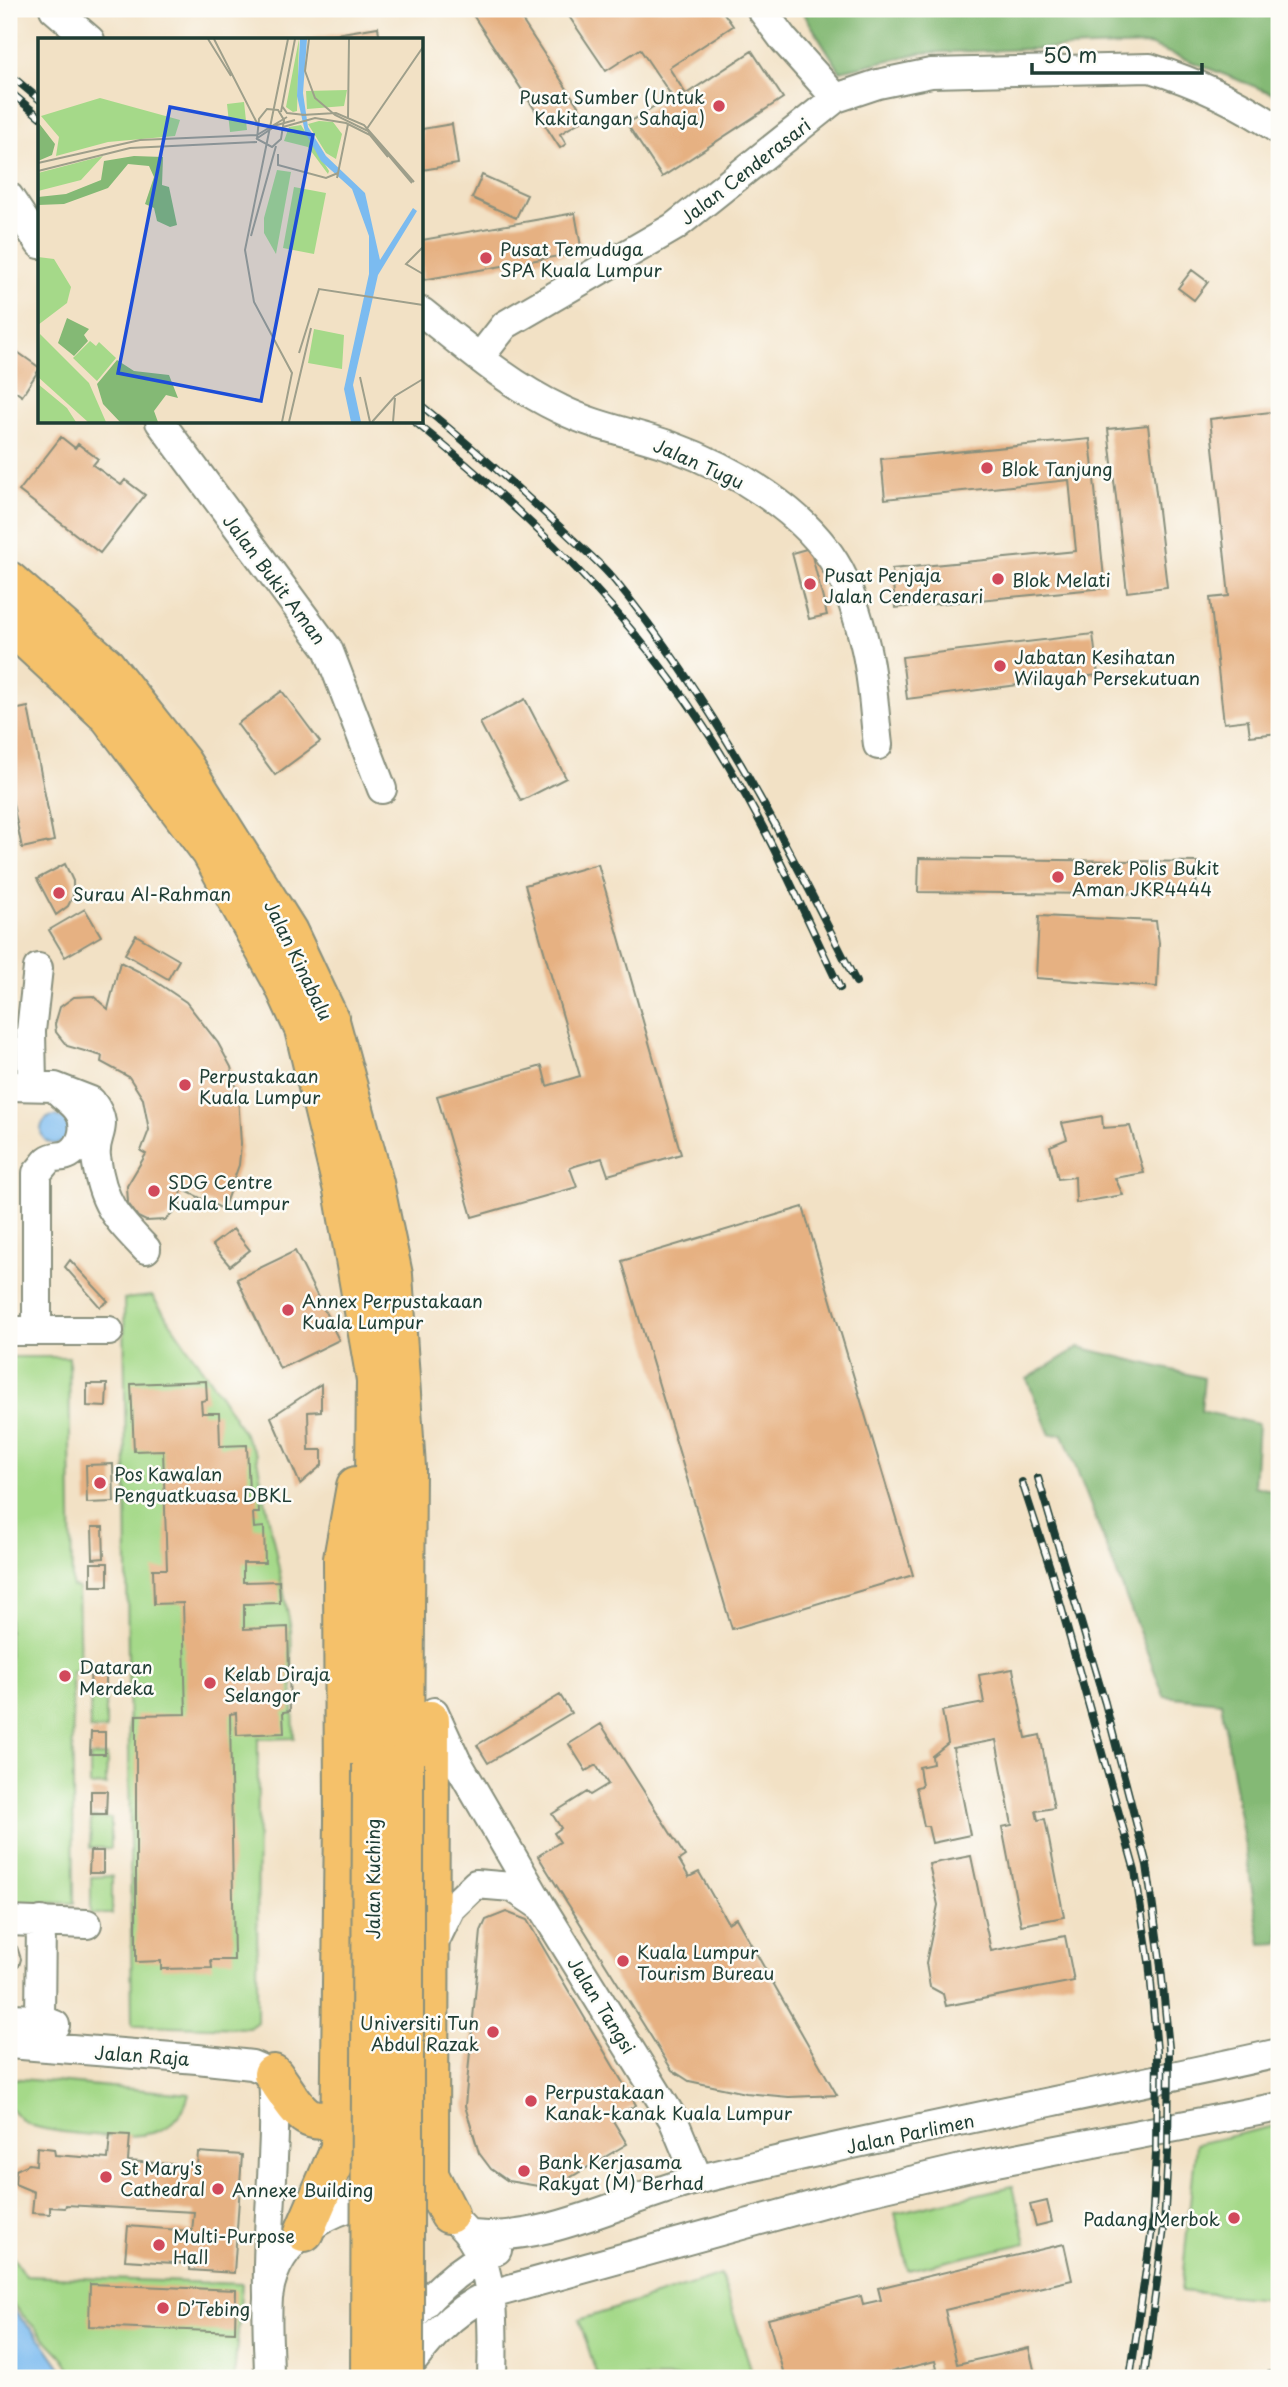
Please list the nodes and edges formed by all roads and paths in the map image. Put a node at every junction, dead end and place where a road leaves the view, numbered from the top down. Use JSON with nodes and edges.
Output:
{"nodes":[{"id":1,"x":54,"y":9,"type":"edge"},
{"id":2,"x":761,"y":9,"type":"edge"},
{"id":3,"x":88,"y":38,"type":"edge"},
{"id":4,"x":836,"y":98,"type":"junction"},
{"id":5,"x":1279,"y":130,"type":"edge"},
{"id":6,"x":9,"y":197,"type":"edge"},
{"id":7,"x":38,"y":241,"type":"edge"},
{"id":8,"x":424,"y":314,"type":"edge"},
{"id":9,"x":480,"y":357,"type":"junction"},
{"id":10,"x":161,"y":424,"type":"edge"},
{"id":11,"x":9,"y":582,"type":"edge"},
{"id":12,"x":9,"y":623,"type":"edge"},
{"id":13,"x":878,"y":745,"type":"dead end"},
{"id":14,"x":383,"y":789,"type":"dead end"},
{"id":15,"x":38,"y":968,"type":"dead end"},
{"id":16,"x":32,"y":1086,"type":"edge"},
{"id":17,"x":146,"y":1249,"type":"dead end"},
{"id":18,"x":9,"y":1331,"type":"edge"},
{"id":19,"x":37,"y":1331,"type":"junction"},
{"id":20,"x":109,"y":1331,"type":"dead end"},
{"id":21,"x":376,"y":1380,"type":"junction"},
{"id":22,"x":406,"y":1468,"type":"junction"},
{"id":23,"x":430,"y":1703,"type":"junction"},
{"id":24,"x":388,"y":1763,"type":"junction"},
{"id":25,"x":541,"y":1906,"type":"junction"},
{"id":26,"x":9,"y":1921,"type":"edge"},
{"id":27,"x":41,"y":1921,"type":"junction"},
{"id":28,"x":87,"y":1924,"type":"dead end"},
{"id":29,"x":430,"y":1951,"type":"junction"},
{"id":30,"x":9,"y":2018,"type":"edge"},
{"id":31,"x":9,"y":2045,"type":"edge"},
{"id":32,"x":1279,"y":2053,"type":"edge"},
{"id":33,"x":273,"y":2074,"type":"junction"},
{"id":34,"x":1279,"y":2107,"type":"edge"},
{"id":35,"x":339,"y":2115,"type":"junction"},
{"id":36,"x":698,"y":2179,"type":"junction"},
{"id":37,"x":304,"y":2232,"type":"junction"},
{"id":38,"x":466,"y":2243,"type":"junction"},
{"id":39,"x":555,"y":2279,"type":"junction"},
{"id":40,"x":268,"y":2296,"type":"junction"},
{"id":41,"x":480,"y":2299,"type":"junction"},
{"id":42,"x":491,"y":2326,"type":"junction"},
{"id":43,"x":493,"y":2376,"type":"edge"},
{"id":44,"x":270,"y":2378,"type":"edge"},
{"id":45,"x":368,"y":2378,"type":"edge"},
{"id":46,"x":402,"y":2378,"type":"edge"}],
"edges":[{"from":1,"to":3,"type":"street"},
{"from":2,"to":4,"type":"street"},
{"from":4,"to":5,"type":"street","name":"Jalan Cenderasari"},
{"from":4,"to":9,"type":"street","name":"Jalan Cenderasari"},
{"from":6,"to":7,"type":"street"},
{"from":8,"to":9,"type":"street","name":"Jalan Tugu"},
{"from":9,"to":13,"type":"street","name":"Jalan Tugu"},
{"from":10,"to":14,"type":"street","name":"Jalan Bukit Aman"},
{"from":11,"to":22,"type":"highway","name":"Jalan Kinabalu"},
{"from":12,"to":21,"type":"highway","name":"Jalan Kinabalu"},
{"from":15,"to":16,"type":"street"},
{"from":16,"to":17,"type":"street"},
{"from":16,"to":19,"type":"street"},
{"from":18,"to":19,"type":"street"},
{"from":19,"to":20,"type":"street"},
{"from":21,"to":24,"type":"highway","name":"Jalan Kuching"},
{"from":21,"to":35,"type":"highway"},
{"from":22,"to":23,"type":"highway"},
{"from":22,"to":24,"type":"highway","name":"Jalan Kuching"},
{"from":23,"to":25,"type":"street","name":"Jalan Tangsi"},
{"from":23,"to":29,"type":"highway"},
{"from":24,"to":45,"type":"highway","name":"Jalan Kuching","bridge":true},
{"from":24,"to":46,"type":"highway","name":"Jalan Kuching","bridge":true},
{"from":25,"to":29,"type":"street","name":"Jalan Tangsi"},
{"from":25,"to":36,"type":"street","name":"Jalan Tangsi"},
{"from":26,"to":27,"type":"street"},
{"from":27,"to":28,"type":"street"},
{"from":27,"to":30,"type":"street"},
{"from":29,"to":38,"type":"highway"},
{"from":31,"to":33,"type":"street","name":"Jalan Raja"},
{"from":32,"to":36,"type":"street","name":"Jalan Parlimen"},
{"from":33,"to":35,"type":"highway"},
{"from":33,"to":40,"type":"street"},
{"from":34,"to":39,"type":"street"},
{"from":35,"to":37,"type":"highway"},
{"from":36,"to":38,"type":"street","name":"Jalan Parlimen"},
{"from":37,"to":38,"type":"street","name":"Jalan Parlimen"},
{"from":37,"to":40,"type":"street","name":"Jalan Parlimen"},
{"from":38,"to":41,"type":"street"},
{"from":38,"to":45,"type":"street","bridge":true},
{"from":39,"to":41,"type":"street"},
{"from":39,"to":42,"type":"street"},
{"from":40,"to":44,"type":"street"},
{"from":41,"to":42,"type":"street"},
{"from":41,"to":46,"type":"street"},
{"from":42,"to":43,"type":"street"}]}
